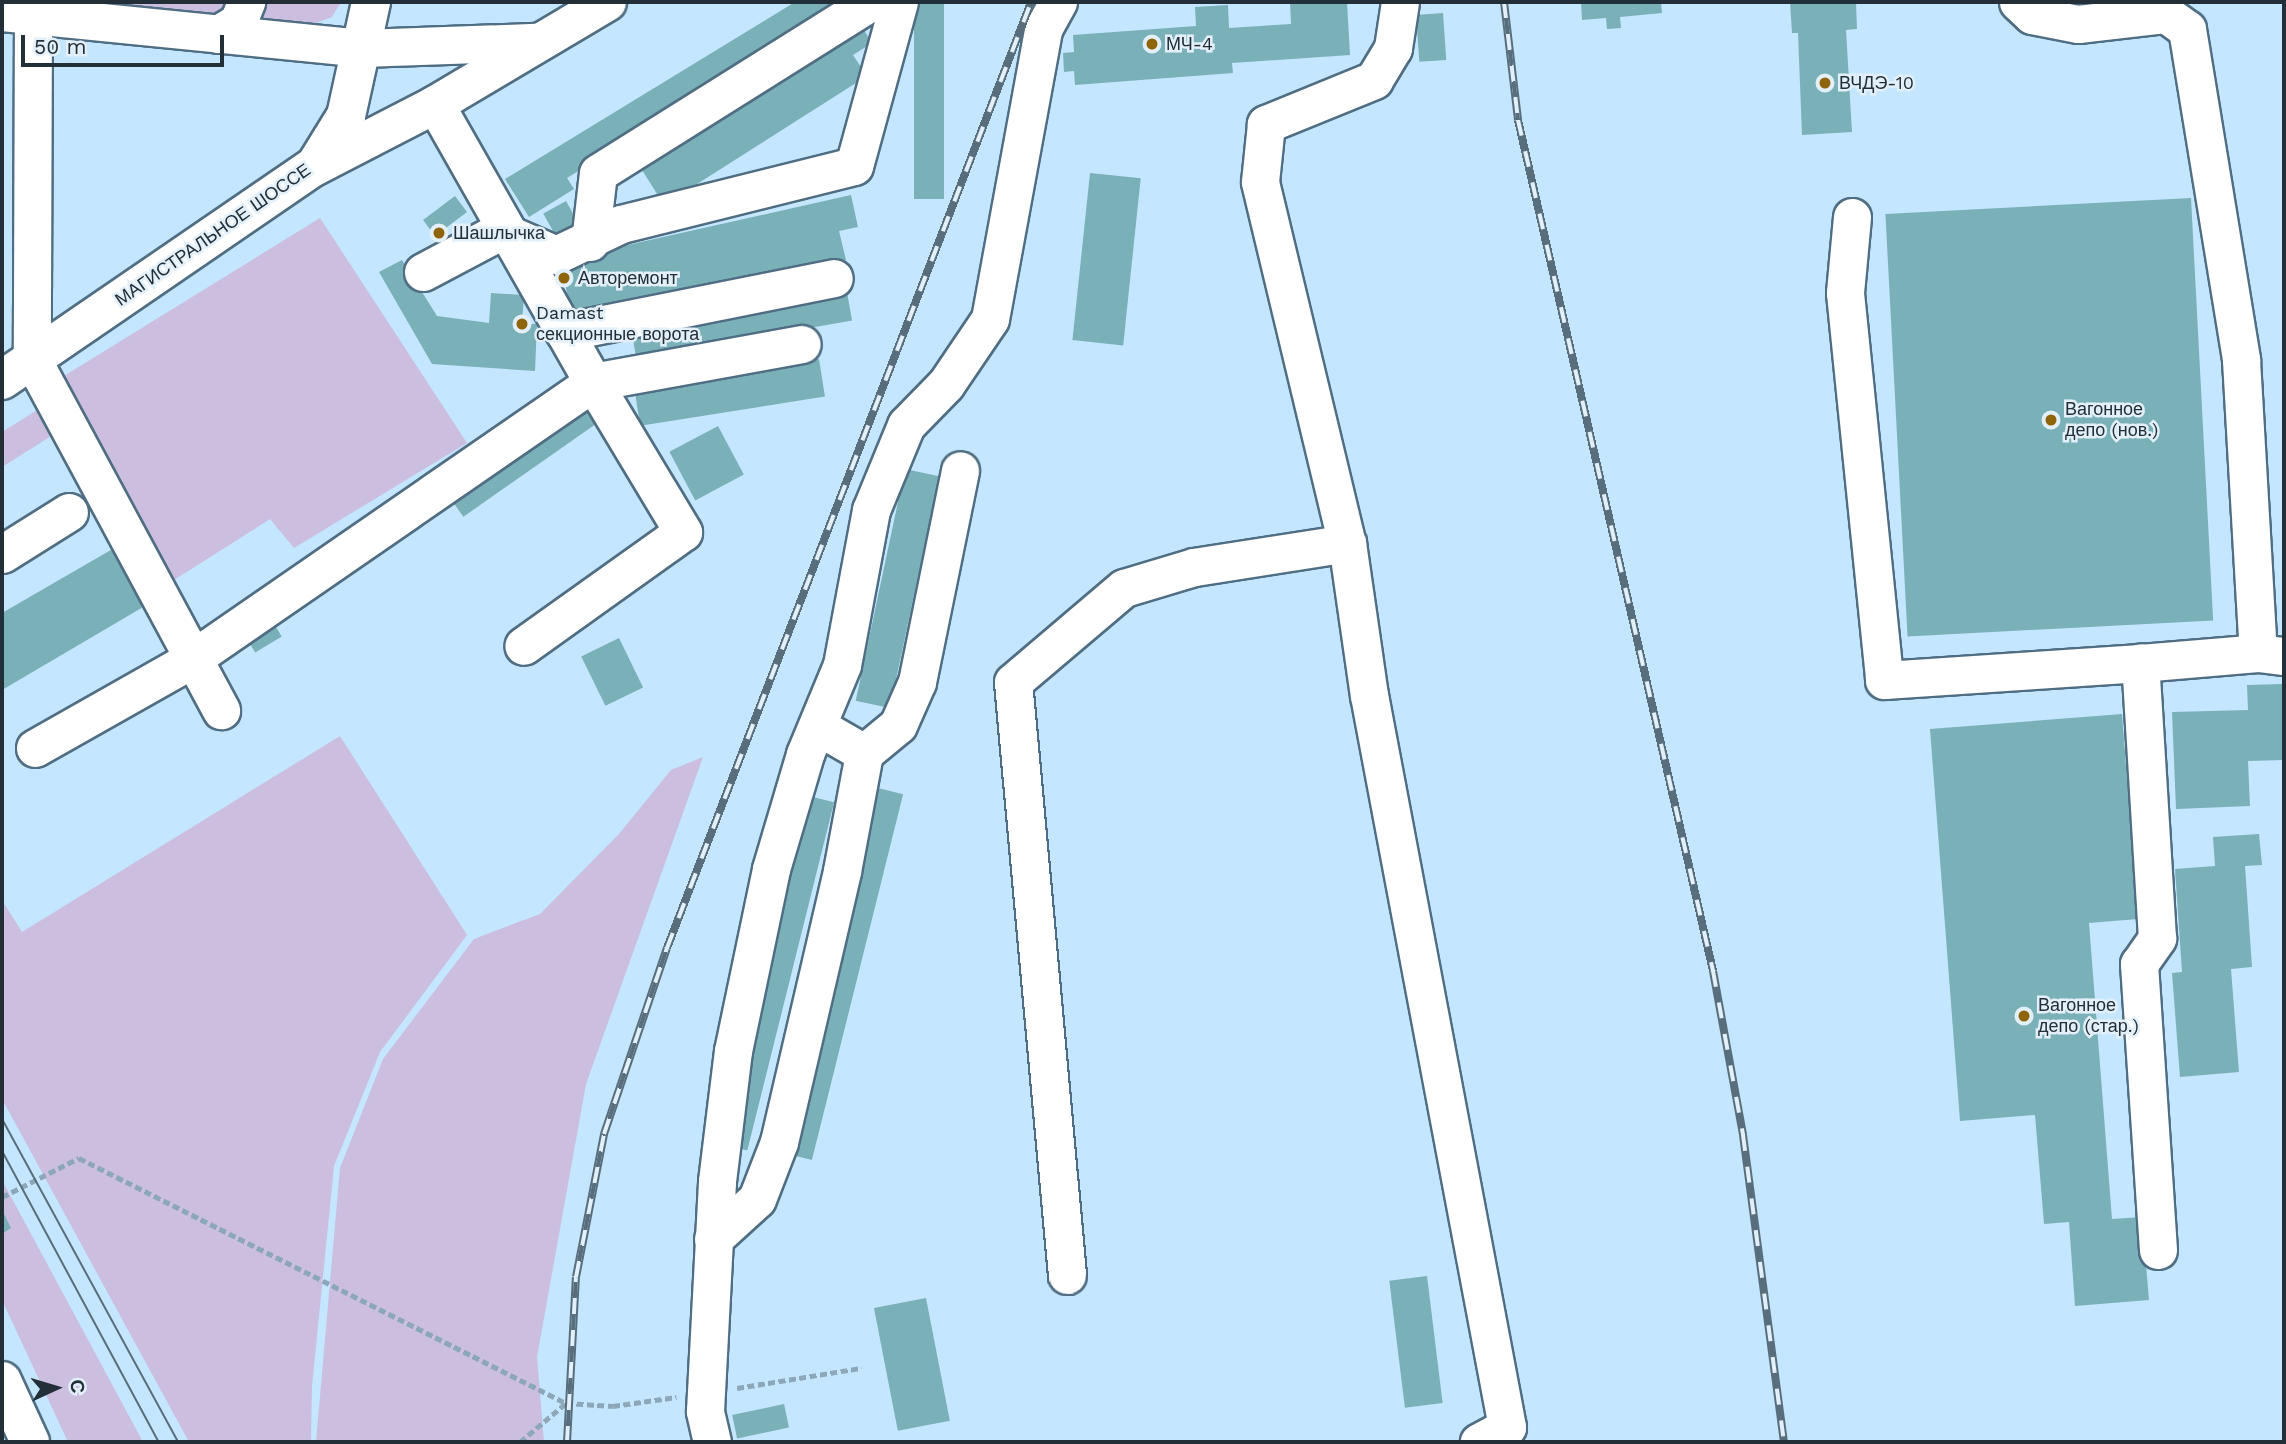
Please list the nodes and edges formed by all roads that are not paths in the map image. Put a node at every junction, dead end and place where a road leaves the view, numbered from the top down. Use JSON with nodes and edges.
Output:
{"nodes":[{"id":1,"x":246,"y":2,"type":"edge"},
{"id":2,"x":371,"y":2,"type":"edge"},
{"id":3,"x":607,"y":2,"type":"edge"},
{"id":4,"x":871,"y":2,"type":"edge"},
{"id":5,"x":899,"y":2,"type":"edge"},
{"id":6,"x":1058,"y":2,"type":"edge"},
{"id":7,"x":1400,"y":2,"type":"edge"},
{"id":8,"x":2018,"y":2,"type":"edge"},
{"id":9,"x":18,"y":12,"type":"edge"},
{"id":10,"x":218,"y":34,"type":"junction"},
{"id":11,"x":537,"y":42,"type":"junction"},
{"id":12,"x":361,"y":48,"type":"junction"},
{"id":13,"x":435,"y":104,"type":"junction"},
{"id":14,"x":315,"y":166,"type":"junction"},
{"id":15,"x":1852,"y":217,"type":"dead end"},
{"id":16,"x":506,"y":232,"type":"junction"},
{"id":17,"x":590,"y":242,"type":"junction"},
{"id":18,"x":423,"y":272,"type":"dead end"},
{"id":19,"x":834,"y":278,"type":"dead end"},
{"id":20,"x":564,"y":332,"type":"junction"},
{"id":21,"x":802,"y":344,"type":"dead end"},
{"id":22,"x":17,"y":370,"type":"edge"},
{"id":23,"x":593,"y":382,"type":"junction"},
{"id":24,"x":960,"y":470,"type":"dead end"},
{"id":25,"x":69,"y":512,"type":"dead end"},
{"id":26,"x":1347,"y":542,"type":"junction"},
{"id":27,"x":2,"y":554,"type":"edge"},
{"id":28,"x":523,"y":646,"type":"dead end"},
{"id":29,"x":2271,"y":655,"type":"edge"},
{"id":30,"x":192,"y":659,"type":"junction"},
{"id":31,"x":2140,"y":663,"type":"junction"},
{"id":32,"x":221,"y":710,"type":"dead end"},
{"id":33,"x":817,"y":726,"type":"junction"},
{"id":34,"x":35,"y":748,"type":"dead end"},
{"id":35,"x":864,"y":753,"type":"junction"},
{"id":36,"x":713,"y":1239,"type":"junction"},
{"id":37,"x":2158,"y":1250,"type":"dead end"},
{"id":38,"x":1067,"y":1275,"type":"dead end"},
{"id":39,"x":2,"y":1381,"type":"edge"},
{"id":40,"x":30,"y":1442,"type":"edge"},
{"id":41,"x":712,"y":1442,"type":"edge"},
{"id":42,"x":1479,"y":1442,"type":"edge"}],
"edges":[{"from":1,"to":10,"type":"street"},
{"from":2,"to":12,"type":"main road","name":"МАГИСТРАЛЬНОЕ ШОССЕ"},
{"from":3,"to":11,"type":"street"},
{"from":4,"to":17,"type":"street"},
{"from":5,"to":17,"type":"street"},
{"from":6,"to":33,"type":"street"},
{"from":7,"to":26,"type":"street"},
{"from":8,"to":29,"type":"street"},
{"from":9,"to":10,"type":"street"},
{"from":9,"to":22,"type":"street"},
{"from":10,"to":12,"type":"street"},
{"from":11,"to":12,"type":"street"},
{"from":11,"to":13,"type":"street"},
{"from":12,"to":14,"type":"main road","name":"МАГИСТРАЛЬНОЕ ШОССЕ"},
{"from":13,"to":14,"type":"street"},
{"from":13,"to":16,"type":"street"},
{"from":14,"to":22,"type":"main road","name":"МАГИСТРАЛЬНОЕ ШОССЕ"},
{"from":15,"to":31,"type":"street"},
{"from":16,"to":17,"type":"street"},
{"from":16,"to":18,"type":"street"},
{"from":16,"to":20,"type":"street"},
{"from":19,"to":20,"type":"street"},
{"from":20,"to":23,"type":"street"},
{"from":21,"to":23,"type":"street"},
{"from":22,"to":30,"type":"street"},
{"from":23,"to":28,"type":"street"},
{"from":23,"to":30,"type":"street"},
{"from":24,"to":35,"type":"street"},
{"from":25,"to":27,"type":"street"},
{"from":26,"to":38,"type":"street"},
{"from":26,"to":42,"type":"street"},
{"from":29,"to":31,"type":"street"},
{"from":30,"to":32,"type":"street"},
{"from":30,"to":34,"type":"street"},
{"from":31,"to":37,"type":"street"},
{"from":33,"to":35,"type":"street"},
{"from":33,"to":36,"type":"street"},
{"from":35,"to":36,"type":"street"},
{"from":36,"to":41,"type":"street"},
{"from":39,"to":40,"type":"main road"}]}
